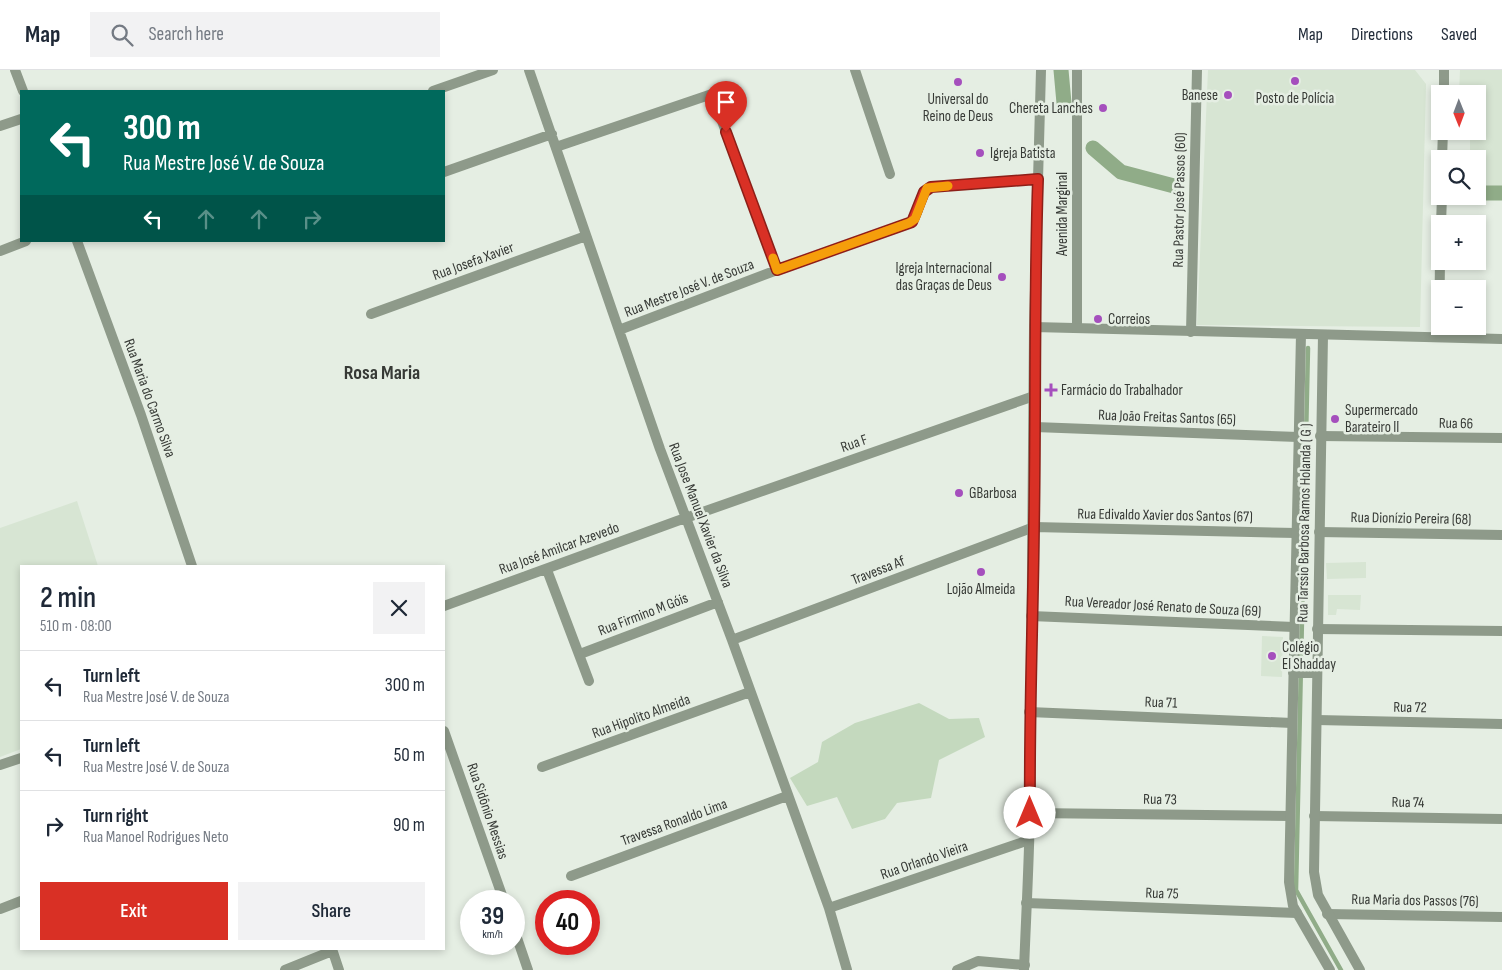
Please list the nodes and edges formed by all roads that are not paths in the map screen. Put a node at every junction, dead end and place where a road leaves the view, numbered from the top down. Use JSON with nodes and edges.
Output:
{"nodes":[{"id":1,"x":15,"y":70,"type":"edge"},
{"id":2,"x":493,"y":70,"type":"edge"},
{"id":3,"x":529,"y":70,"type":"edge"},
{"id":4,"x":854,"y":70,"type":"edge"},
{"id":5,"x":1040,"y":70,"type":"edge"},
{"id":6,"x":1077,"y":70,"type":"edge"},
{"id":7,"x":1197,"y":70,"type":"edge"},
{"id":8,"x":1444,"y":70,"type":"edge"},
{"id":9,"x":1444,"y":85,"type":"edge"},
{"id":10,"x":23,"y":90,"type":"edge"},
{"id":11,"x":436,"y":90,"type":"edge"},
{"id":12,"x":20,"y":119,"type":"edge"},
{"id":13,"x":0,"y":126,"type":"edge"},
{"id":14,"x":552,"y":134,"type":"junction"},
{"id":15,"x":556,"y":148,"type":"junction"},
{"id":16,"x":445,"y":172,"type":"edge"},
{"id":17,"x":890,"y":174,"type":"dead end"},
{"id":18,"x":1038,"y":179,"type":"junction"},
{"id":19,"x":586,"y":236,"type":"junction"},
{"id":20,"x":23,"y":242,"type":"edge"},
{"id":21,"x":77,"y":242,"type":"edge"},
{"id":22,"x":0,"y":250,"type":"edge"},
{"id":23,"x":777,"y":270,"type":"junction"},
{"id":24,"x":1440,"y":270,"type":"edge"},
{"id":25,"x":371,"y":314,"type":"dead end"},
{"id":26,"x":1034,"y":327,"type":"junction"},
{"id":27,"x":1077,"y":328,"type":"junction"},
{"id":28,"x":619,"y":330,"type":"junction"},
{"id":29,"x":1191,"y":332,"type":"junction"},
{"id":30,"x":1301,"y":334,"type":"junction"},
{"id":31,"x":1324,"y":335,"type":"junction"},
{"id":32,"x":1439,"y":337,"type":"junction"},
{"id":33,"x":1502,"y":339,"type":"edge"},
{"id":34,"x":1034,"y":396,"type":"junction"},
{"id":35,"x":1035,"y":427,"type":"junction"},
{"id":36,"x":1320,"y":436,"type":"junction"},
{"id":37,"x":1298,"y":437,"type":"junction"},
{"id":38,"x":1502,"y":438,"type":"edge"},
{"id":39,"x":685,"y":518,"type":"junction"},
{"id":40,"x":1034,"y":527,"type":"junction"},
{"id":41,"x":1318,"y":532,"type":"junction"},
{"id":42,"x":1296,"y":533,"type":"junction"},
{"id":43,"x":1502,"y":535,"type":"edge"},
{"id":44,"x":192,"y":565,"type":"edge"},
{"id":45,"x":547,"y":570,"type":"junction"},
{"id":46,"x":718,"y":602,"type":"junction"},
{"id":47,"x":445,"y":606,"type":"edge"},
{"id":48,"x":1031,"y":616,"type":"junction"},
{"id":49,"x":1294,"y":627,"type":"junction"},
{"id":50,"x":1317,"y":629,"type":"junction"},
{"id":51,"x":1502,"y":631,"type":"edge"},
{"id":52,"x":732,"y":640,"type":"junction"},
{"id":53,"x":580,"y":654,"type":"junction"},
{"id":54,"x":1293,"y":673,"type":"junction"},
{"id":55,"x":1316,"y":673,"type":"junction"},
{"id":56,"x":589,"y":681,"type":"dead end"},
{"id":57,"x":750,"y":692,"type":"junction"},
{"id":58,"x":1029,"y":712,"type":"junction"},
{"id":59,"x":1317,"y":720,"type":"junction"},
{"id":60,"x":1292,"y":723,"type":"junction"},
{"id":61,"x":1502,"y":724,"type":"edge"},
{"id":62,"x":445,"y":736,"type":"edge"},
{"id":63,"x":20,"y":758,"type":"edge"},
{"id":64,"x":0,"y":765,"type":"edge"},
{"id":65,"x":542,"y":767,"type":"dead end"},
{"id":66,"x":787,"y":796,"type":"junction"},
{"id":67,"x":1030,"y":813,"type":"junction"},
{"id":68,"x":1290,"y":816,"type":"junction"},
{"id":69,"x":1314,"y":816,"type":"junction"},
{"id":70,"x":1502,"y":819,"type":"edge"},
{"id":71,"x":1029,"y":840,"type":"junction"},
{"id":72,"x":571,"y":876,"type":"dead end"},
{"id":73,"x":500,"y":890,"type":"edge"},
{"id":74,"x":20,"y":901,"type":"edge"},
{"id":75,"x":1026,"y":903,"type":"junction"},
{"id":76,"x":828,"y":908,"type":"junction"},
{"id":77,"x":0,"y":909,"type":"edge"},
{"id":78,"x":1297,"y":913,"type":"junction"},
{"id":79,"x":1327,"y":914,"type":"junction"},
{"id":80,"x":1502,"y":917,"type":"edge"},
{"id":81,"x":332,"y":950,"type":"edge"},
{"id":82,"x":523,"y":955,"type":"edge"},
{"id":83,"x":1024,"y":968,"type":"edge"},
{"id":84,"x":846,"y":969,"type":"edge"},
{"id":85,"x":285,"y":970,"type":"edge"},
{"id":86,"x":339,"y":970,"type":"edge"},
{"id":87,"x":528,"y":970,"type":"edge"},
{"id":88,"x":957,"y":970,"type":"edge"},
{"id":89,"x":1330,"y":970,"type":"edge"},
{"id":90,"x":1360,"y":970,"type":"edge"}],
"edges":[{"from":1,"to":10,"type":"street"},
{"from":2,"to":11,"type":"street"},
{"from":3,"to":14,"type":"street","name":"Rua Jose Manuel Xavier da Silva"},
{"from":4,"to":17,"type":"street"},
{"from":5,"to":18,"type":"street"},
{"from":6,"to":27,"type":"street","name":"Avenida Marginal"},
{"from":7,"to":29,"type":"street","name":"Rua Pastor José Passos (60)"},
{"from":8,"to":9,"type":"street"},
{"from":12,"to":13,"type":"street"},
{"from":14,"to":15,"type":"street","name":"Rua Jose Manuel Xavier da Silva"},
{"from":14,"to":16,"type":"street"},
{"from":15,"to":19,"type":"street","name":"Rua Jose Manuel Xavier da Silva"},
{"from":15,"to":23,"type":"street"},
{"from":18,"to":23,"type":"street","name":"Rua Mestre José V. de Souza"},
{"from":18,"to":26,"type":"street"},
{"from":19,"to":25,"type":"street","name":"Rua Josefa Xavier"},
{"from":19,"to":28,"type":"street","name":"Rua Jose Manuel Xavier da Silva"},
{"from":20,"to":22,"type":"street"},
{"from":21,"to":44,"type":"street","name":"Rua Maria do Carmo Silva"},
{"from":23,"to":28,"type":"street","name":"Rua Mestre José V. de Souza"},
{"from":24,"to":32,"type":"street"},
{"from":26,"to":27,"type":"street"},
{"from":26,"to":34,"type":"street"},
{"from":27,"to":29,"type":"street"},
{"from":28,"to":39,"type":"street","name":"Rua Jose Manuel Xavier da Silva"},
{"from":29,"to":30,"type":"street"},
{"from":30,"to":31,"type":"street"},
{"from":30,"to":37,"type":"street","name":"Rua Tarssio Barbosa Ramos Holanda ( G )"},
{"from":31,"to":32,"type":"street"},
{"from":31,"to":36,"type":"street","name":"Rua Tarssio Barbosa Ramos Holanda ( G )"},
{"from":32,"to":33,"type":"street"},
{"from":34,"to":35,"type":"street"},
{"from":34,"to":39,"type":"street","name":"Rua F"},
{"from":35,"to":37,"type":"street","name":"Rua João Freitas Santos (65)"},
{"from":35,"to":40,"type":"street"},
{"from":36,"to":38,"type":"street","name":"Rua 66"},
{"from":36,"to":41,"type":"street","name":"Rua Tarssio Barbosa Ramos Holanda ( G )"},
{"from":37,"to":42,"type":"street","name":"Rua Tarssio Barbosa Ramos Holanda ( G )"},
{"from":39,"to":45,"type":"street","name":"Rua José Amilcar Azevedo"},
{"from":39,"to":46,"type":"street","name":"Rua Jose Manuel Xavier da Silva"},
{"from":40,"to":42,"type":"street","name":"Rua Edivaldo Xavier dos Santos (67)"},
{"from":40,"to":48,"type":"street"},
{"from":40,"to":52,"type":"street","name":"Travessa Af"},
{"from":41,"to":43,"type":"street","name":"Rua Dionízio Pereira (68)"},
{"from":41,"to":50,"type":"street","name":"Rua Tarssio Barbosa Ramos Holanda ( G )"},
{"from":42,"to":49,"type":"street","name":"Rua Tarssio Barbosa Ramos Holanda ( G )"},
{"from":45,"to":47,"type":"street","name":"Rua José Amilcar Azevedo"},
{"from":45,"to":53,"type":"street"},
{"from":46,"to":52,"type":"street","name":"Rua Jose Manuel Xavier da Silva"},
{"from":46,"to":53,"type":"street","name":"Rua Firmino M Góis"},
{"from":48,"to":49,"type":"street","name":"Rua Vereador José Renato de Souza (69)"},
{"from":48,"to":58,"type":"street"},
{"from":49,"to":54,"type":"street","name":"Rua Tarssio Barbosa Ramos Holanda ( G )"},
{"from":50,"to":51,"type":"street"},
{"from":50,"to":55,"type":"street","name":"Rua Tarssio Barbosa Ramos Holanda ( G )"},
{"from":52,"to":57,"type":"street","name":"Rua Jose Manuel Xavier da Silva"},
{"from":53,"to":56,"type":"street"},
{"from":54,"to":55,"type":"street"},
{"from":54,"to":60,"type":"street","name":"Rua Tarssio Barbosa Ramos Holanda ( G )"},
{"from":55,"to":59,"type":"street","name":"Rua Tarssio Barbosa Ramos Holanda ( G )"},
{"from":57,"to":65,"type":"street","name":"Rua Hipolito Almeida"},
{"from":57,"to":66,"type":"street","name":"Rua Jose Manuel Xavier da Silva"},
{"from":58,"to":60,"type":"street","name":"Rua 71"},
{"from":58,"to":67,"type":"street"},
{"from":59,"to":61,"type":"street","name":"Rua 72"},
{"from":59,"to":69,"type":"street","name":"Rua Tarssio Barbosa Ramos Holanda ( G )"},
{"from":60,"to":68,"type":"street","name":"Rua Tarssio Barbosa Ramos Holanda ( G )"},
{"from":62,"to":73,"type":"street","name":"Rua Sidônio Messias"},
{"from":63,"to":64,"type":"street"},
{"from":66,"to":72,"type":"street","name":"Travessa Ronaldo Lima"},
{"from":66,"to":76,"type":"street","name":"Rua Jose Manuel Xavier da Silva"},
{"from":67,"to":68,"type":"street","name":"Rua 73"},
{"from":67,"to":71,"type":"street"},
{"from":68,"to":78,"type":"street","name":"Rua Tarssio Barbosa Ramos Holanda ( G )"},
{"from":69,"to":70,"type":"street","name":"Rua 74"},
{"from":69,"to":79,"type":"street","name":"Rua Tarssio Barbosa Ramos Holanda ( G )"},
{"from":71,"to":75,"type":"street"},
{"from":71,"to":76,"type":"street","name":"Rua Orlando Vieira"},
{"from":74,"to":77,"type":"street"},
{"from":75,"to":78,"type":"street","name":"Rua 75"},
{"from":75,"to":83,"type":"street"},
{"from":76,"to":84,"type":"street","name":"Rua Jose Manuel Xavier da Silva"},
{"from":78,"to":89,"type":"street","name":"Rua Tarssio Barbosa Ramos Holanda ( G )"},
{"from":79,"to":80,"type":"street","name":"Rua Maria dos Passos (76)"},
{"from":79,"to":90,"type":"street","name":"Rua Tarssio Barbosa Ramos Holanda ( G )"},
{"from":81,"to":85,"type":"street"},
{"from":81,"to":86,"type":"street"},
{"from":82,"to":87,"type":"street"},
{"from":83,"to":88,"type":"street"}]}
